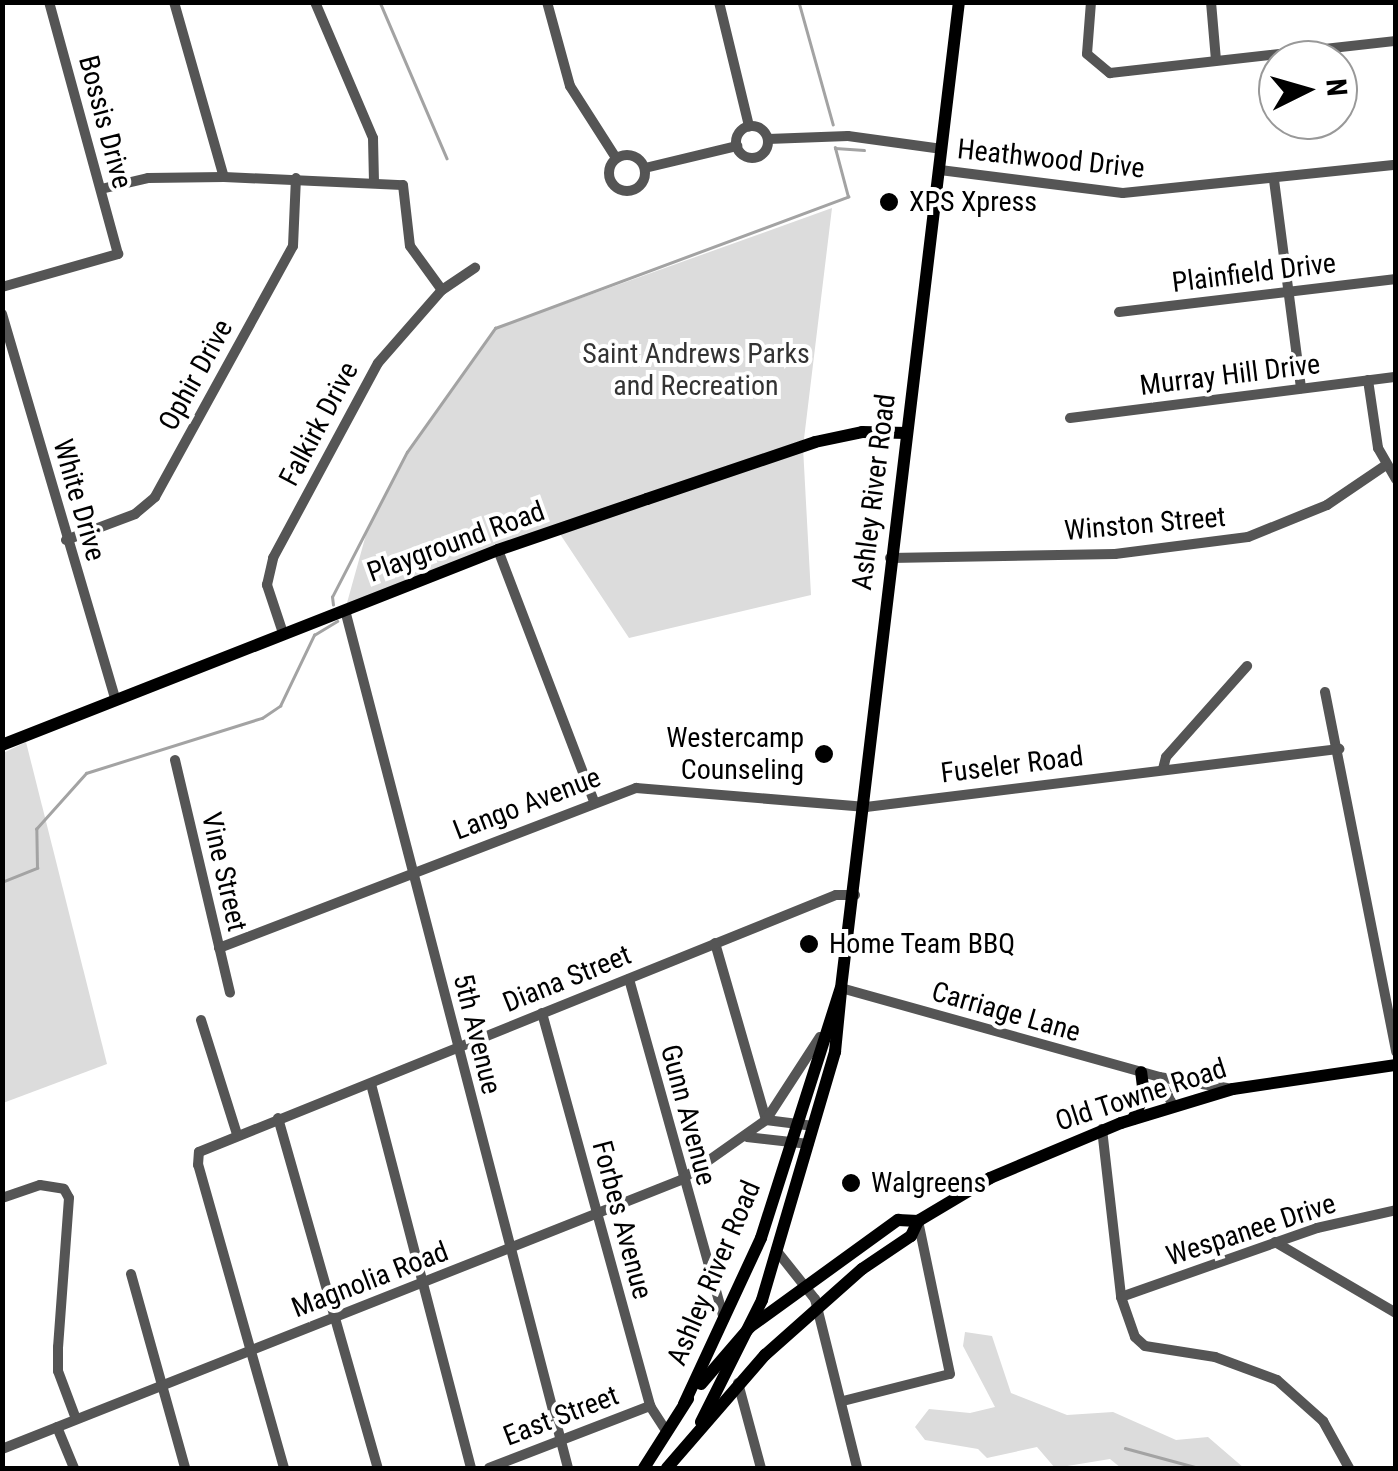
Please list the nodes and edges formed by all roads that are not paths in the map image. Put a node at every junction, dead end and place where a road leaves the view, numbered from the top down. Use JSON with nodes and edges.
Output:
{"nodes":[{"id":1,"x":49,"y":2,"type":"edge"},
{"id":2,"x":174,"y":2,"type":"edge"},
{"id":3,"x":316,"y":2,"type":"edge"},
{"id":4,"x":547,"y":2,"type":"edge"},
{"id":5,"x":719,"y":2,"type":"edge"},
{"id":6,"x":959,"y":2,"type":"edge"},
{"id":7,"x":1091,"y":2,"type":"edge"},
{"id":8,"x":1211,"y":2,"type":"edge"},
{"id":9,"x":1396,"y":42,"type":"edge"},
{"id":10,"x":1216,"y":60,"type":"junction"},
{"id":11,"x":749,"y":126,"type":"junction"},
{"id":12,"x":768,"y":139,"type":"junction"},
{"id":13,"x":737,"y":146,"type":"junction"},
{"id":14,"x":942,"y":148,"type":"junction"},
{"id":15,"x":616,"y":158,"type":"junction"},
{"id":16,"x":1396,"y":165,"type":"edge"},
{"id":17,"x":645,"y":168,"type":"junction"},
{"id":18,"x":940,"y":170,"type":"junction"},
{"id":19,"x":224,"y":177,"type":"junction"},
{"id":20,"x":296,"y":178,"type":"junction"},
{"id":21,"x":1274,"y":180,"type":"junction"},
{"id":22,"x":374,"y":183,"type":"junction"},
{"id":23,"x":101,"y":189,"type":"junction"},
{"id":24,"x":475,"y":268,"type":"dead end"},
{"id":25,"x":1396,"y":278,"type":"edge"},
{"id":26,"x":2,"y":287,"type":"edge"},
{"id":27,"x":442,"y":290,"type":"junction"},
{"id":28,"x":1288,"y":292,"type":"junction"},
{"id":29,"x":1118,"y":312,"type":"dead end"},
{"id":30,"x":2,"y":314,"type":"edge"},
{"id":31,"x":1396,"y":377,"type":"edge"},
{"id":32,"x":1368,"y":380,"type":"junction"},
{"id":33,"x":1301,"y":388,"type":"junction"},
{"id":34,"x":1070,"y":418,"type":"dead end"},
{"id":35,"x":907,"y":433,"type":"junction"},
{"id":36,"x":1386,"y":465,"type":"junction"},
{"id":37,"x":1396,"y":479,"type":"edge"},
{"id":38,"x":66,"y":540,"type":"junction"},
{"id":39,"x":498,"y":550,"type":"junction"},
{"id":40,"x":890,"y":558,"type":"junction"},
{"id":41,"x":344,"y":610,"type":"junction"},
{"id":42,"x":283,"y":632,"type":"junction"},
{"id":43,"x":1247,"y":666,"type":"dead end"},
{"id":44,"x":1324,"y":692,"type":"dead end"},
{"id":45,"x":115,"y":697,"type":"junction"},
{"id":46,"x":2,"y":746,"type":"edge"},
{"id":47,"x":1339,"y":749,"type":"junction"},
{"id":48,"x":176,"y":760,"type":"dead end"},
{"id":49,"x":1163,"y":768,"type":"junction"},
{"id":50,"x":594,"y":802,"type":"junction"},
{"id":51,"x":866,"y":807,"type":"junction"},
{"id":52,"x":414,"y":872,"type":"junction"},
{"id":53,"x":855,"y":895,"type":"junction"},
{"id":54,"x":716,"y":943,"type":"junction"},
{"id":55,"x":219,"y":948,"type":"junction"},
{"id":56,"x":629,"y":979,"type":"junction"},
{"id":57,"x":841,"y":988,"type":"junction"},
{"id":58,"x":230,"y":993,"type":"dead end"},
{"id":59,"x":542,"y":1013,"type":"junction"},
{"id":60,"x":201,"y":1020,"type":"dead end"},
{"id":61,"x":456,"y":1048,"type":"junction"},
{"id":62,"x":1396,"y":1052,"type":"edge"},
{"id":63,"x":1396,"y":1065,"type":"edge"},
{"id":64,"x":1141,"y":1072,"type":"junction"},
{"id":65,"x":1158,"y":1076,"type":"junction"},
{"id":66,"x":371,"y":1084,"type":"junction"},
{"id":67,"x":1234,"y":1089,"type":"junction"},
{"id":68,"x":1173,"y":1106,"type":"junction"},
{"id":69,"x":278,"y":1118,"type":"junction"},
{"id":70,"x":1133,"y":1119,"type":"junction"},
{"id":71,"x":766,"y":1120,"type":"junction"},
{"id":72,"x":798,"y":1124,"type":"junction"},
{"id":73,"x":814,"y":1126,"type":"junction"},
{"id":74,"x":1102,"y":1129,"type":"junction"},
{"id":75,"x":237,"y":1134,"type":"junction"},
{"id":76,"x":746,"y":1137,"type":"junction"},
{"id":77,"x":793,"y":1140,"type":"junction"},
{"id":78,"x":809,"y":1144,"type":"junction"},
{"id":79,"x":681,"y":1180,"type":"junction"},
{"id":80,"x":2,"y":1198,"type":"edge"},
{"id":81,"x":1396,"y":1210,"type":"edge"},
{"id":82,"x":597,"y":1216,"type":"junction"},
{"id":83,"x":918,"y":1220,"type":"junction"},
{"id":84,"x":1275,"y":1242,"type":"junction"},
{"id":85,"x":509,"y":1250,"type":"junction"},
{"id":86,"x":776,"y":1250,"type":"junction"},
{"id":87,"x":131,"y":1274,"type":"dead end"},
{"id":88,"x":421,"y":1284,"type":"junction"},
{"id":89,"x":806,"y":1288,"type":"junction"},
{"id":90,"x":1121,"y":1297,"type":"junction"},
{"id":91,"x":818,"y":1306,"type":"junction"},
{"id":92,"x":1396,"y":1313,"type":"edge"},
{"id":93,"x":338,"y":1318,"type":"junction"},
{"id":94,"x":724,"y":1320,"type":"junction"},
{"id":95,"x":750,"y":1328,"type":"junction"},
{"id":96,"x":251,"y":1350,"type":"junction"},
{"id":97,"x":738,"y":1382,"type":"junction"},
{"id":98,"x":161,"y":1386,"type":"junction"},
{"id":99,"x":843,"y":1401,"type":"junction"},
{"id":100,"x":684,"y":1404,"type":"junction"},
{"id":101,"x":650,"y":1406,"type":"junction"},
{"id":102,"x":76,"y":1419,"type":"junction"},
{"id":103,"x":701,"y":1422,"type":"junction"},
{"id":104,"x":57,"y":1426,"type":"junction"},
{"id":105,"x":667,"y":1432,"type":"junction"},
{"id":106,"x":560,"y":1439,"type":"junction"},
{"id":107,"x":2,"y":1449,"type":"edge"},
{"id":108,"x":74,"y":1468,"type":"edge"},
{"id":109,"x":185,"y":1468,"type":"edge"},
{"id":110,"x":284,"y":1468,"type":"edge"},
{"id":111,"x":378,"y":1468,"type":"edge"},
{"id":112,"x":471,"y":1468,"type":"edge"},
{"id":113,"x":489,"y":1468,"type":"edge"},
{"id":114,"x":568,"y":1468,"type":"edge"},
{"id":115,"x":644,"y":1468,"type":"edge"},
{"id":116,"x":666,"y":1468,"type":"edge"},
{"id":117,"x":762,"y":1468,"type":"edge"},
{"id":118,"x":858,"y":1468,"type":"edge"},
{"id":119,"x":1349,"y":1468,"type":"edge"}],
"edges":[{"from":1,"to":23,"type":"street","name":"Bossis Drive"},
{"from":2,"to":19,"type":"street"},
{"from":3,"to":22,"type":"street"},
{"from":4,"to":15,"type":"street"},
{"from":5,"to":11,"type":"street"},
{"from":6,"to":14,"type":"main road","name":"Ashley River Road"},
{"from":7,"to":10,"type":"street"},
{"from":8,"to":10,"type":"street"},
{"from":9,"to":10,"type":"street"},
{"from":11,"to":12,"type":"street"},
{"from":11,"to":13,"type":"street"},
{"from":12,"to":13,"type":"street"},
{"from":12,"to":14,"type":"street"},
{"from":13,"to":17,"type":"street"},
{"from":14,"to":18,"type":"main road","name":"Ashley River Road"},
{"from":15,"to":17,"type":"street"},
{"from":15,"to":17,"type":"street"},
{"from":16,"to":21,"type":"street","name":"Heathwood Drive"},
{"from":18,"to":21,"type":"street","name":"Heathwood Drive"},
{"from":18,"to":35,"type":"main road","name":"Ashley River Road"},
{"from":19,"to":20,"type":"street"},
{"from":19,"to":23,"type":"street"},
{"from":20,"to":22,"type":"street"},
{"from":20,"to":38,"type":"street","name":"Ophir Drive"},
{"from":21,"to":28,"type":"street"},
{"from":22,"to":27,"type":"street"},
{"from":23,"to":26,"type":"street","name":"Bossis Drive"},
{"from":24,"to":27,"type":"street","name":"Falkirk Drive"},
{"from":25,"to":28,"type":"street","name":"Plainfield Drive"},
{"from":27,"to":42,"type":"street","name":"Falkirk Drive"},
{"from":28,"to":29,"type":"street","name":"Plainfield Drive"},
{"from":28,"to":33,"type":"street"},
{"from":30,"to":38,"type":"street","name":"White Drive"},
{"from":31,"to":32,"type":"street","name":"Murray Hill Drive"},
{"from":32,"to":33,"type":"street","name":"Murray Hill Drive"},
{"from":32,"to":36,"type":"street"},
{"from":33,"to":34,"type":"street","name":"Murray Hill Drive"},
{"from":35,"to":39,"type":"main road","name":"Playground Road"},
{"from":35,"to":40,"type":"main road","name":"Ashley River Road"},
{"from":36,"to":37,"type":"street"},
{"from":36,"to":40,"type":"street","name":"Winston Street"},
{"from":38,"to":45,"type":"street","name":"White Drive"},
{"from":39,"to":41,"type":"main road","name":"Playground Road"},
{"from":39,"to":50,"type":"street"},
{"from":40,"to":51,"type":"main road","name":"Ashley River Road"},
{"from":41,"to":42,"type":"main road","name":"Playground Road"},
{"from":41,"to":52,"type":"street","name":"5th Avenue"},
{"from":42,"to":45,"type":"main road","name":"Playground Road"},
{"from":43,"to":49,"type":"street"},
{"from":44,"to":47,"type":"street"},
{"from":45,"to":46,"type":"main road","name":"Playground Road"},
{"from":47,"to":49,"type":"street","name":"Fuseler Road"},
{"from":47,"to":62,"type":"street"},
{"from":48,"to":55,"type":"street","name":"Vine Street"},
{"from":49,"to":51,"type":"street","name":"Fuseler Road"},
{"from":50,"to":51,"type":"street","name":"Lango Avenue"},
{"from":50,"to":52,"type":"street","name":"Lango Avenue"},
{"from":51,"to":53,"type":"main road","name":"Ashley River Road"},
{"from":52,"to":55,"type":"street","name":"Lango Avenue"},
{"from":52,"to":61,"type":"street","name":"5th Avenue"},
{"from":53,"to":54,"type":"street","name":"Diana Street"},
{"from":53,"to":57,"type":"main road","name":"Ashley River Road"},
{"from":54,"to":56,"type":"street","name":"Diana Street"},
{"from":54,"to":71,"type":"street"},
{"from":55,"to":58,"type":"street","name":"Vine Street"},
{"from":56,"to":59,"type":"street","name":"Diana Street"},
{"from":56,"to":79,"type":"street","name":"Gunn Avenue"},
{"from":57,"to":64,"type":"street","name":"Carriage Lane"},
{"from":57,"to":71,"type":"street","name":"Magnolia Road"},
{"from":57,"to":72,"type":"main road","name":"Ashley River Road"},
{"from":57,"to":73,"type":"main road","name":"Ashley River Road"},
{"from":59,"to":61,"type":"street","name":"Diana Street"},
{"from":59,"to":82,"type":"street","name":"Forbes Avenue"},
{"from":60,"to":75,"type":"street"},
{"from":61,"to":66,"type":"street","name":"Diana Street"},
{"from":61,"to":85,"type":"street","name":"5th Avenue"},
{"from":63,"to":67,"type":"main road","name":"Old Towne Road"},
{"from":64,"to":65,"type":"street","name":"Carriage Lane"},
{"from":64,"to":70,"type":"main road"},
{"from":65,"to":67,"type":"street","name":"Carriage Lane"},
{"from":65,"to":68,"type":"street"},
{"from":66,"to":69,"type":"street","name":"Diana Street"},
{"from":66,"to":88,"type":"street"},
{"from":67,"to":68,"type":"main road","name":"Old Towne Road"},
{"from":68,"to":70,"type":"main road","name":"Old Towne Road"},
{"from":69,"to":75,"type":"street","name":"Diana Street"},
{"from":69,"to":93,"type":"street"},
{"from":70,"to":74,"type":"main road","name":"Old Towne Road"},
{"from":71,"to":72,"type":"street"},
{"from":71,"to":76,"type":"street","name":"Magnolia Road"},
{"from":72,"to":73,"type":"street"},
{"from":72,"to":77,"type":"main road","name":"Ashley River Road"},
{"from":73,"to":78,"type":"main road","name":"Ashley River Road"},
{"from":74,"to":83,"type":"main road","name":"Old Towne Road"},
{"from":74,"to":90,"type":"street"},
{"from":75,"to":96,"type":"street","name":"Diana Street"},
{"from":76,"to":77,"type":"street"},
{"from":76,"to":79,"type":"street","name":"Magnolia Road"},
{"from":77,"to":78,"type":"street"},
{"from":77,"to":94,"type":"main road","name":"Ashley River Road"},
{"from":78,"to":86,"type":"main road","name":"Ashley River Road"},
{"from":79,"to":82,"type":"street","name":"Magnolia Road"},
{"from":79,"to":94,"type":"street","name":"Gunn Avenue"},
{"from":80,"to":102,"type":"street"},
{"from":81,"to":84,"type":"street","name":"Wespanee Drive"},
{"from":82,"to":85,"type":"street","name":"Magnolia Road"},
{"from":82,"to":101,"type":"street","name":"Forbes Avenue"},
{"from":83,"to":89,"type":"main road"},
{"from":83,"to":91,"type":"main road"},
{"from":83,"to":99,"type":"street"},
{"from":84,"to":90,"type":"street","name":"Wespanee Drive"},
{"from":84,"to":92,"type":"street"},
{"from":85,"to":88,"type":"street","name":"Magnolia Road"},
{"from":85,"to":106,"type":"street","name":"5th Avenue"},
{"from":86,"to":89,"type":"street"},
{"from":86,"to":95,"type":"main road","name":"Ashley River Road"},
{"from":87,"to":98,"type":"street"},
{"from":88,"to":93,"type":"street","name":"Magnolia Road"},
{"from":88,"to":112,"type":"street"},
{"from":89,"to":91,"type":"street"},
{"from":89,"to":95,"type":"main road"},
{"from":90,"to":119,"type":"street"},
{"from":91,"to":97,"type":"main road"},
{"from":91,"to":99,"type":"street"},
{"from":93,"to":96,"type":"street","name":"Magnolia Road"},
{"from":93,"to":111,"type":"street"},
{"from":94,"to":100,"type":"main road","name":"Ashley River Road"},
{"from":95,"to":100,"type":"main road"},
{"from":95,"to":103,"type":"main road","name":"Ashley River Road"},
{"from":96,"to":98,"type":"street","name":"Magnolia Road"},
{"from":96,"to":110,"type":"street"},
{"from":97,"to":103,"type":"main road"},
{"from":97,"to":117,"type":"street"},
{"from":98,"to":102,"type":"street","name":"Magnolia Road"},
{"from":98,"to":109,"type":"street"},
{"from":99,"to":118,"type":"street"},
{"from":100,"to":105,"type":"main road"},
{"from":101,"to":105,"type":"street","name":"Forbes Avenue"},
{"from":101,"to":106,"type":"street","name":"East Street"},
{"from":102,"to":104,"type":"street","name":"Magnolia Road"},
{"from":103,"to":116,"type":"main road"},
{"from":104,"to":107,"type":"street","name":"Magnolia Road"},
{"from":104,"to":108,"type":"street"},
{"from":105,"to":115,"type":"main road"},
{"from":106,"to":113,"type":"street","name":"East Street"},
{"from":106,"to":114,"type":"street","name":"5th Avenue"}]}
